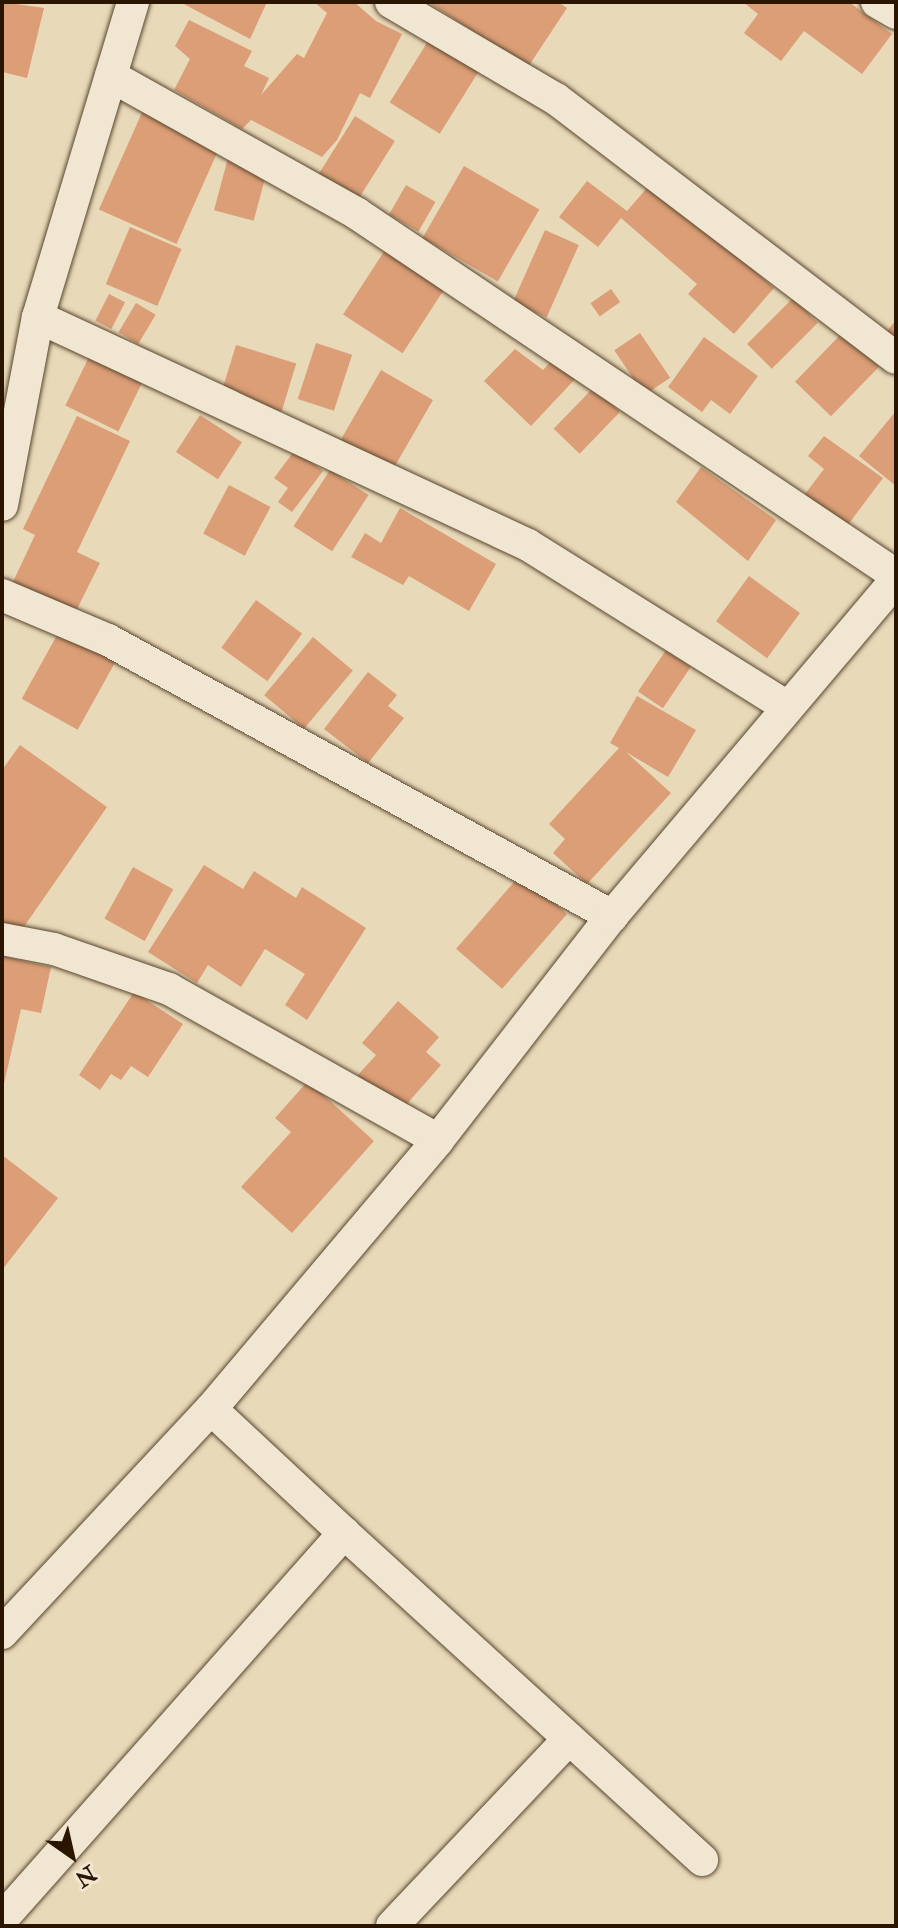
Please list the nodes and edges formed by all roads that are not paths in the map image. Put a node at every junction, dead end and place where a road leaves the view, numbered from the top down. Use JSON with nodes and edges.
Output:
{"nodes":[{"id":1,"x":133,"y":2,"type":"edge"},
{"id":2,"x":391,"y":2,"type":"edge"},
{"id":3,"x":877,"y":2,"type":"edge"},
{"id":4,"x":896,"y":13,"type":"edge"},
{"id":5,"x":111,"y":76,"type":"junction"},
{"id":6,"x":38,"y":317,"type":"junction"},
{"id":7,"x":896,"y":358,"type":"edge"},
{"id":8,"x":2,"y":505,"type":"edge"},
{"id":9,"x":896,"y":577,"type":"edge"},
{"id":10,"x":2,"y":595,"type":"edge"},
{"id":11,"x":787,"y":707,"type":"junction"},
{"id":12,"x":612,"y":916,"type":"junction"},
{"id":13,"x":2,"y":939,"type":"edge"},
{"id":14,"x":438,"y":1140,"type":"junction"},
{"id":15,"x":211,"y":1409,"type":"junction"},
{"id":16,"x":344,"y":1533,"type":"junction"},
{"id":17,"x":2,"y":1633,"type":"edge"},
{"id":18,"x":567,"y":1741,"type":"junction"},
{"id":19,"x":702,"y":1860,"type":"dead end"},
{"id":20,"x":2,"y":1919,"type":"edge"},
{"id":21,"x":392,"y":1926,"type":"edge"}],
"edges":[{"from":1,"to":5,"type":"street"},
{"from":2,"to":7,"type":"street"},
{"from":3,"to":4,"type":"street"},
{"from":5,"to":6,"type":"street"},
{"from":5,"to":9,"type":"street"},
{"from":6,"to":8,"type":"street"},
{"from":6,"to":11,"type":"street"},
{"from":9,"to":11,"type":"street"},
{"from":10,"to":12,"type":"street"},
{"from":11,"to":12,"type":"street"},
{"from":12,"to":14,"type":"street"},
{"from":13,"to":14,"type":"street"},
{"from":14,"to":15,"type":"street"},
{"from":15,"to":16,"type":"street"},
{"from":15,"to":17,"type":"street"},
{"from":16,"to":18,"type":"street"},
{"from":16,"to":20,"type":"street"},
{"from":18,"to":19,"type":"street"},
{"from":18,"to":21,"type":"street"}]}
